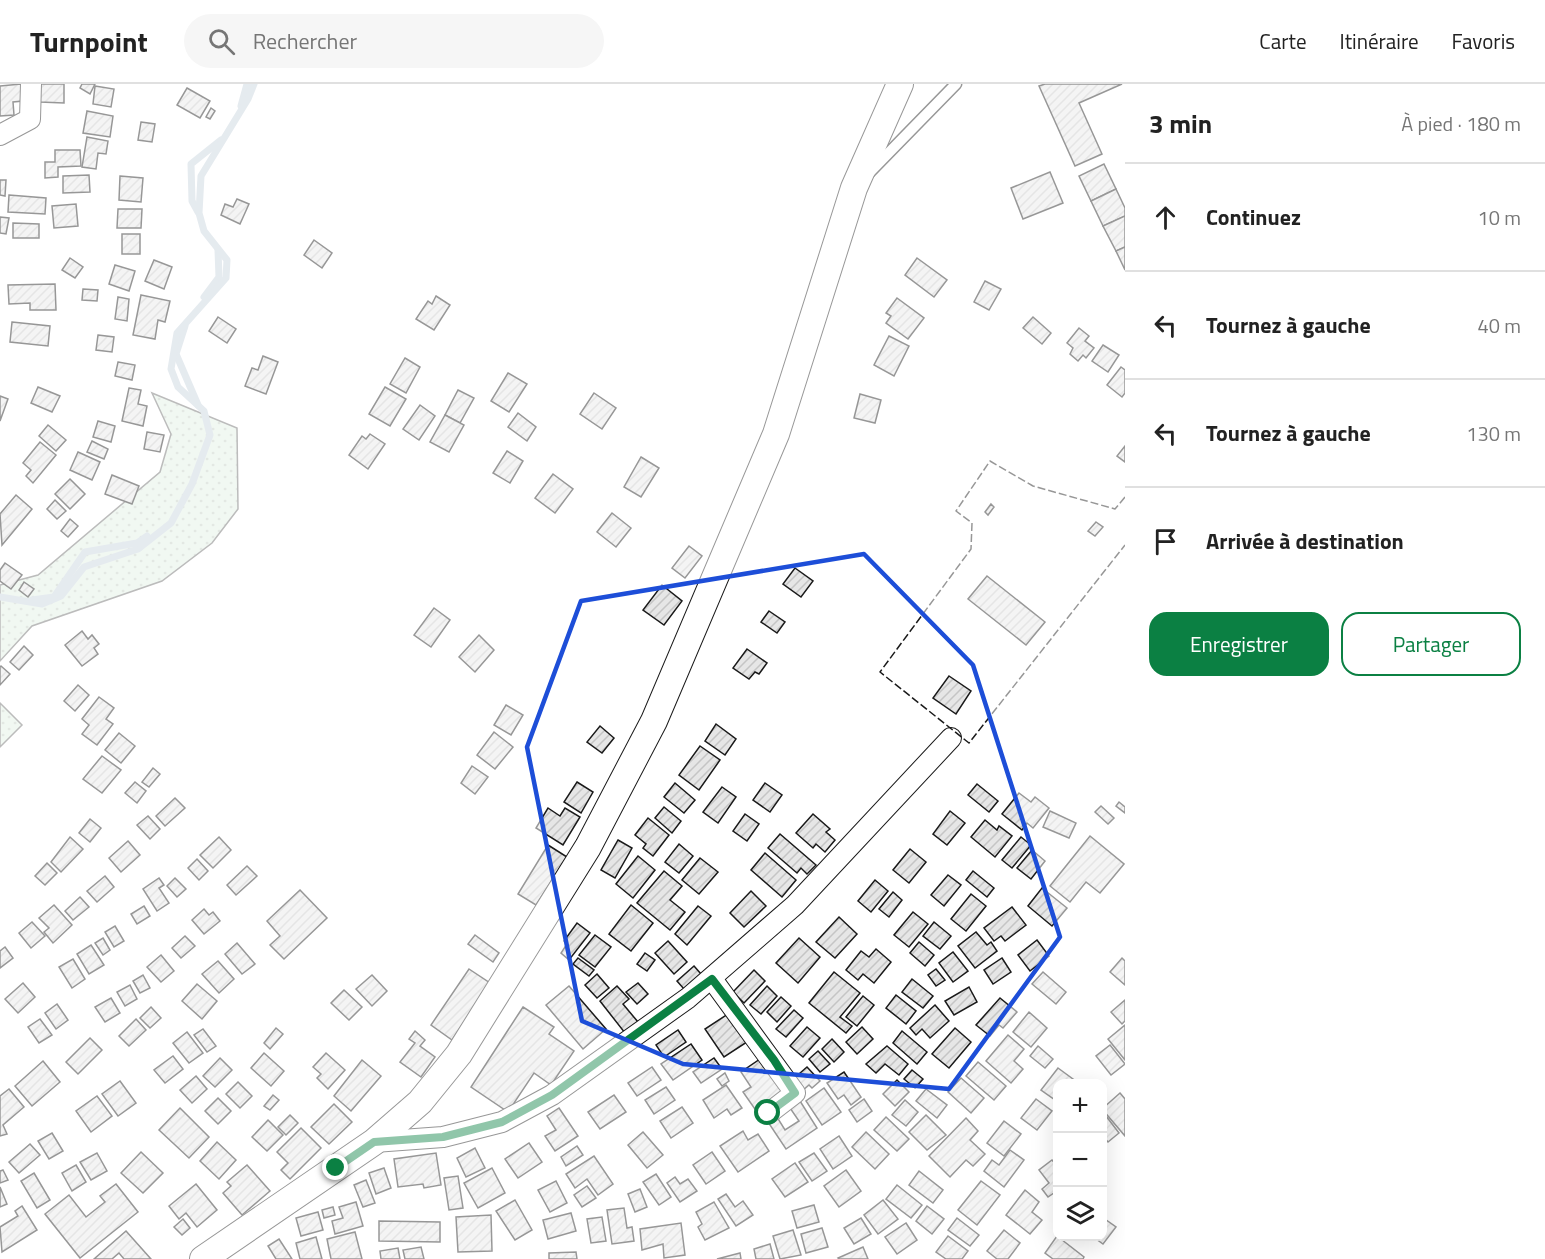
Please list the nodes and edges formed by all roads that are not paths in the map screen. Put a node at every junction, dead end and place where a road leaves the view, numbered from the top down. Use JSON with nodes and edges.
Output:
{"nodes":[{"id":1,"x":31,"y":84,"type":"edge"},
{"id":2,"x":900,"y":84,"type":"edge"},
{"id":3,"x":956,"y":84,"type":"edge"},
{"id":4,"x":0,"y":135,"type":"edge"},
{"id":5,"x":854,"y":188,"type":"junction"},
{"id":6,"x":951,"y":738,"type":"dead end"},
{"id":7,"x":712,"y":979,"type":"junction"},
{"id":8,"x":768,"y":1113,"type":"dead end"},
{"id":9,"x":374,"y":1142,"type":"junction"},
{"id":10,"x":203,"y":1259,"type":"edge"}],
"edges":[{"from":1,"to":4,"type":"street"},
{"from":2,"to":5,"type":"street"},
{"from":3,"to":5,"type":"lane"},
{"from":5,"to":9,"type":"street"},
{"from":6,"to":7,"type":"street"},
{"from":7,"to":8,"type":"street"},
{"from":7,"to":9,"type":"street"},
{"from":9,"to":10,"type":"street"}]}
